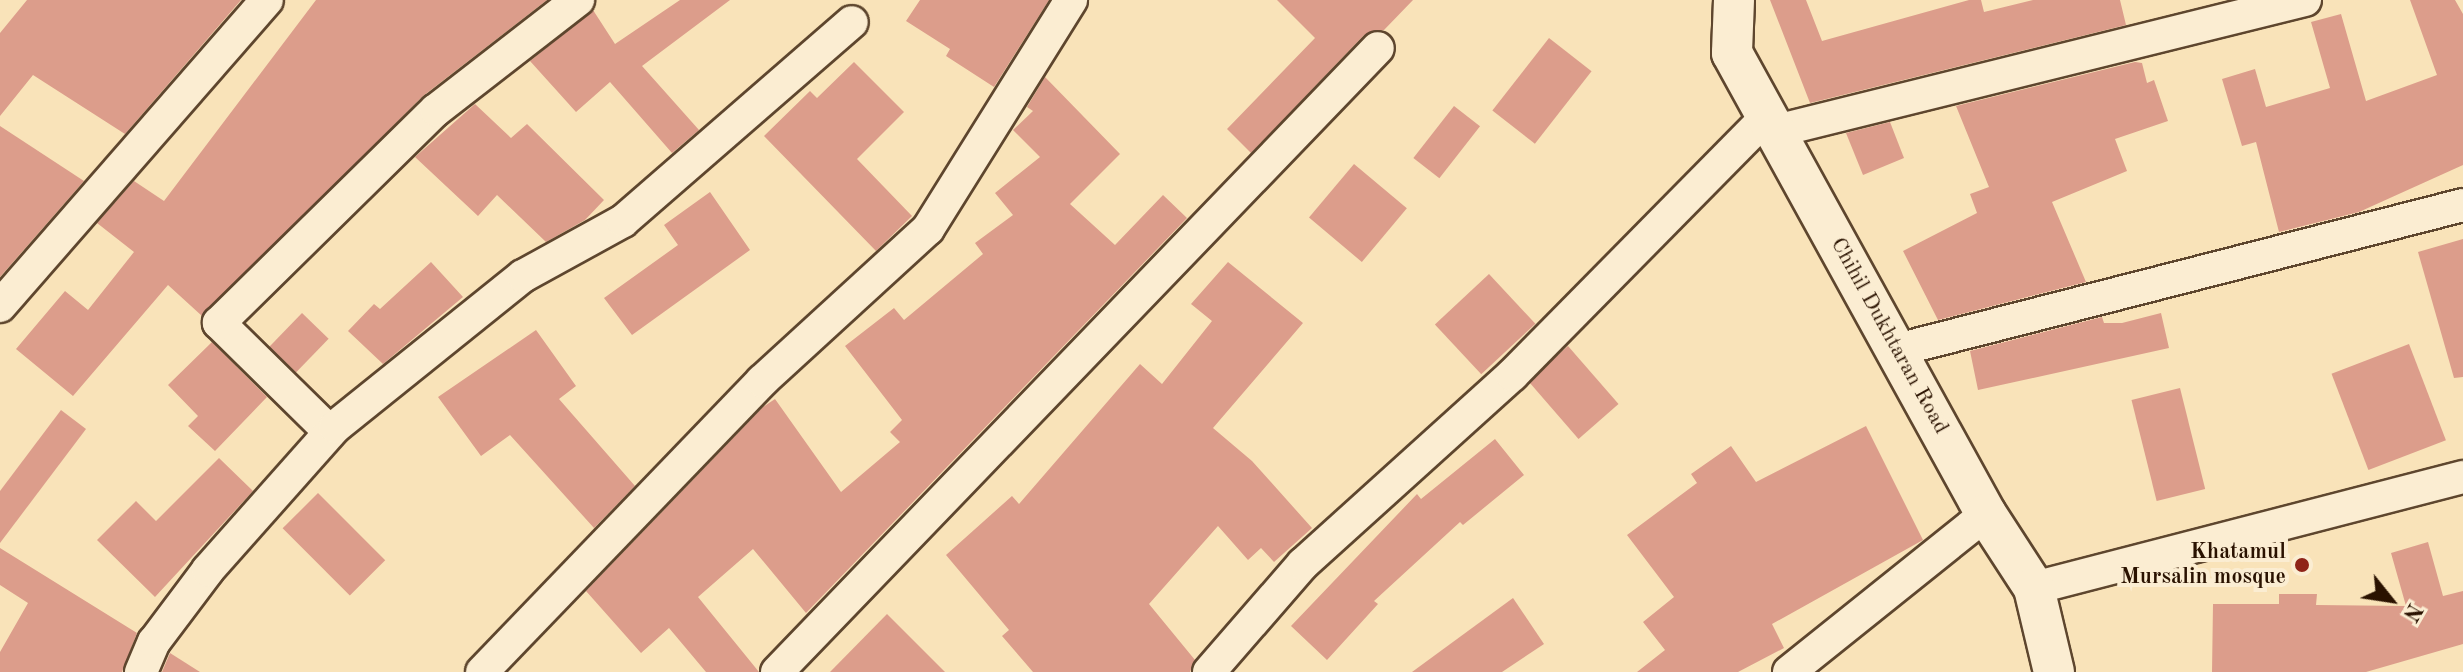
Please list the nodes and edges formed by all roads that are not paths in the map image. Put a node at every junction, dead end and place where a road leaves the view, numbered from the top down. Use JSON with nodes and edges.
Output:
{"nodes":[{"id":1,"x":267,"y":0,"type":"edge"},
{"id":2,"x":578,"y":0,"type":"edge"},
{"id":3,"x":1071,"y":0,"type":"edge"},
{"id":4,"x":1734,"y":0,"type":"edge"},
{"id":5,"x":2305,"y":0,"type":"edge"},
{"id":6,"x":852,"y":22,"type":"dead end"},
{"id":7,"x":1378,"y":48,"type":"dead end"},
{"id":8,"x":1772,"y":124,"type":"junction"},
{"id":9,"x":2463,"y":205,"type":"edge"},
{"id":10,"x":0,"y":306,"type":"edge"},
{"id":11,"x":1897,"y":350,"type":"junction"},
{"id":12,"x":330,"y":432,"type":"junction"},
{"id":13,"x":2463,"y":477,"type":"edge"},
{"id":14,"x":1986,"y":514,"type":"junction"},
{"id":15,"x":2034,"y":588,"type":"junction"},
{"id":16,"x":141,"y":672,"type":"edge"},
{"id":17,"x":482,"y":672,"type":"edge"},
{"id":18,"x":777,"y":672,"type":"edge"},
{"id":19,"x":1209,"y":672,"type":"edge"},
{"id":20,"x":1789,"y":672,"type":"edge"},
{"id":21,"x":2054,"y":672,"type":"edge"}],
"edges":[{"from":1,"to":10,"type":"street"},
{"from":2,"to":12,"type":"street"},
{"from":3,"to":17,"type":"street"},
{"from":4,"to":8,"type":"street","name":"Chihil Dukhtaran Road"},
{"from":5,"to":8,"type":"street"},
{"from":6,"to":12,"type":"street"},
{"from":7,"to":18,"type":"street"},
{"from":8,"to":11,"type":"street","name":"Chihil Dukhtaran Road"},
{"from":8,"to":19,"type":"street"},
{"from":9,"to":11,"type":"street"},
{"from":11,"to":14,"type":"street","name":"Chihil Dukhtaran Road"},
{"from":12,"to":16,"type":"street"},
{"from":13,"to":15,"type":"street"},
{"from":14,"to":15,"type":"street","name":"Chihil Dukhtaran Road"},
{"from":14,"to":20,"type":"street"},
{"from":15,"to":21,"type":"street","name":"Chihil Dukhtaran Road"}]}
